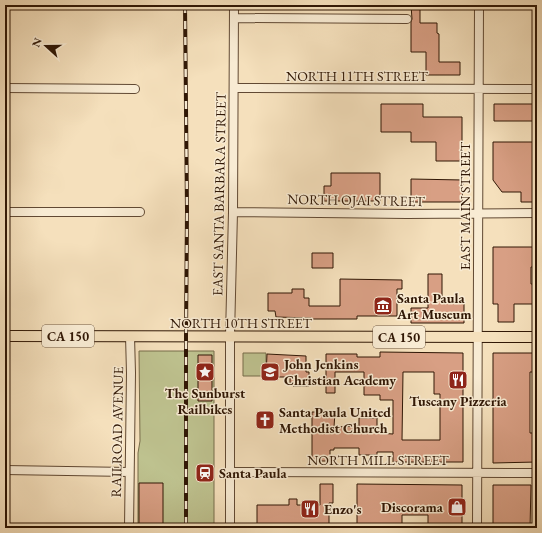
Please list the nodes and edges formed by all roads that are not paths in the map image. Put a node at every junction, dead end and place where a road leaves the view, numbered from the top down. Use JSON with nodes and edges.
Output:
{"nodes":[{"id":1,"x":234,"y":5,"type":"edge"},
{"id":2,"x":479,"y":5,"type":"edge"},
{"id":3,"x":234,"y":18,"type":"junction"},
{"id":4,"x":407,"y":19,"type":"dead end"},
{"id":5,"x":5,"y":88,"type":"edge"},
{"id":6,"x":235,"y":88,"type":"junction"},
{"id":7,"x":135,"y":89,"type":"dead end"},
{"id":8,"x":478,"y":89,"type":"junction"},
{"id":9,"x":537,"y":90,"type":"edge"},
{"id":10,"x":5,"y":212,"type":"edge"},
{"id":11,"x":140,"y":212,"type":"dead end"},
{"id":12,"x":234,"y":212,"type":"junction"},
{"id":13,"x":478,"y":213,"type":"junction"},
{"id":14,"x":537,"y":213,"type":"edge"},
{"id":15,"x":5,"y":336,"type":"edge"},
{"id":16,"x":130,"y":336,"type":"junction"},
{"id":17,"x":230,"y":336,"type":"junction"},
{"id":18,"x":477,"y":337,"type":"junction"},
{"id":19,"x":537,"y":337,"type":"edge"},
{"id":20,"x":5,"y":470,"type":"edge"},
{"id":21,"x":129,"y":472,"type":"junction"},
{"id":22,"x":230,"y":472,"type":"junction"},
{"id":23,"x":478,"y":473,"type":"junction"},
{"id":24,"x":537,"y":473,"type":"edge"},
{"id":25,"x":129,"y":528,"type":"edge"},
{"id":26,"x":230,"y":528,"type":"edge"},
{"id":27,"x":477,"y":528,"type":"edge"}],
"edges":[{"from":1,"to":3,"type":"street","name":"EAST SANTA BARBARA STREET"},
{"from":2,"to":8,"type":"street","name":"EAST MAIN STREET"},
{"from":3,"to":4,"type":"street"},
{"from":3,"to":6,"type":"street","name":"EAST SANTA BARBARA STREET"},
{"from":5,"to":7,"type":"street"},
{"from":6,"to":8,"type":"street","name":"NORTH 11TH STREET"},
{"from":6,"to":12,"type":"street","name":"EAST SANTA BARBARA STREET"},
{"from":8,"to":9,"type":"street","name":"NORTH 11TH STREET"},
{"from":8,"to":13,"type":"street","name":"EAST MAIN STREET"},
{"from":10,"to":11,"type":"street"},
{"from":12,"to":13,"type":"street","name":"NORTH OJAI STREET"},
{"from":12,"to":17,"type":"street","name":"EAST SANTA BARBARA STREET"},
{"from":13,"to":14,"type":"street","name":"NORTH OJAI STREET"},
{"from":13,"to":18,"type":"street","name":"EAST MAIN STREET"},
{"from":15,"to":16,"type":"main road","name":"NORTH 10TH STREET","number":"CA 150"},
{"from":16,"to":17,"type":"main road","name":"NORTH 10TH STREET","number":"CA 150"},
{"from":16,"to":21,"type":"street","name":"RAILROAD AVENUE"},
{"from":17,"to":18,"type":"main road","name":"NORTH 10TH STREET","number":"CA 150"},
{"from":17,"to":22,"type":"street","name":"EAST SANTA BARBARA STREET"},
{"from":18,"to":19,"type":"main road","number":"CA 150"},
{"from":18,"to":23,"type":"street","name":"EAST MAIN STREET"},
{"from":20,"to":21,"type":"street"},
{"from":21,"to":25,"type":"street","name":"RAILROAD AVENUE"},
{"from":22,"to":23,"type":"street","name":"NORTH MILL STREET"},
{"from":22,"to":26,"type":"street","name":"EAST SANTA BARBARA STREET"},
{"from":23,"to":24,"type":"street","name":"NORTH MILL STREET"},
{"from":23,"to":27,"type":"street","name":"EAST MAIN STREET"}]}
